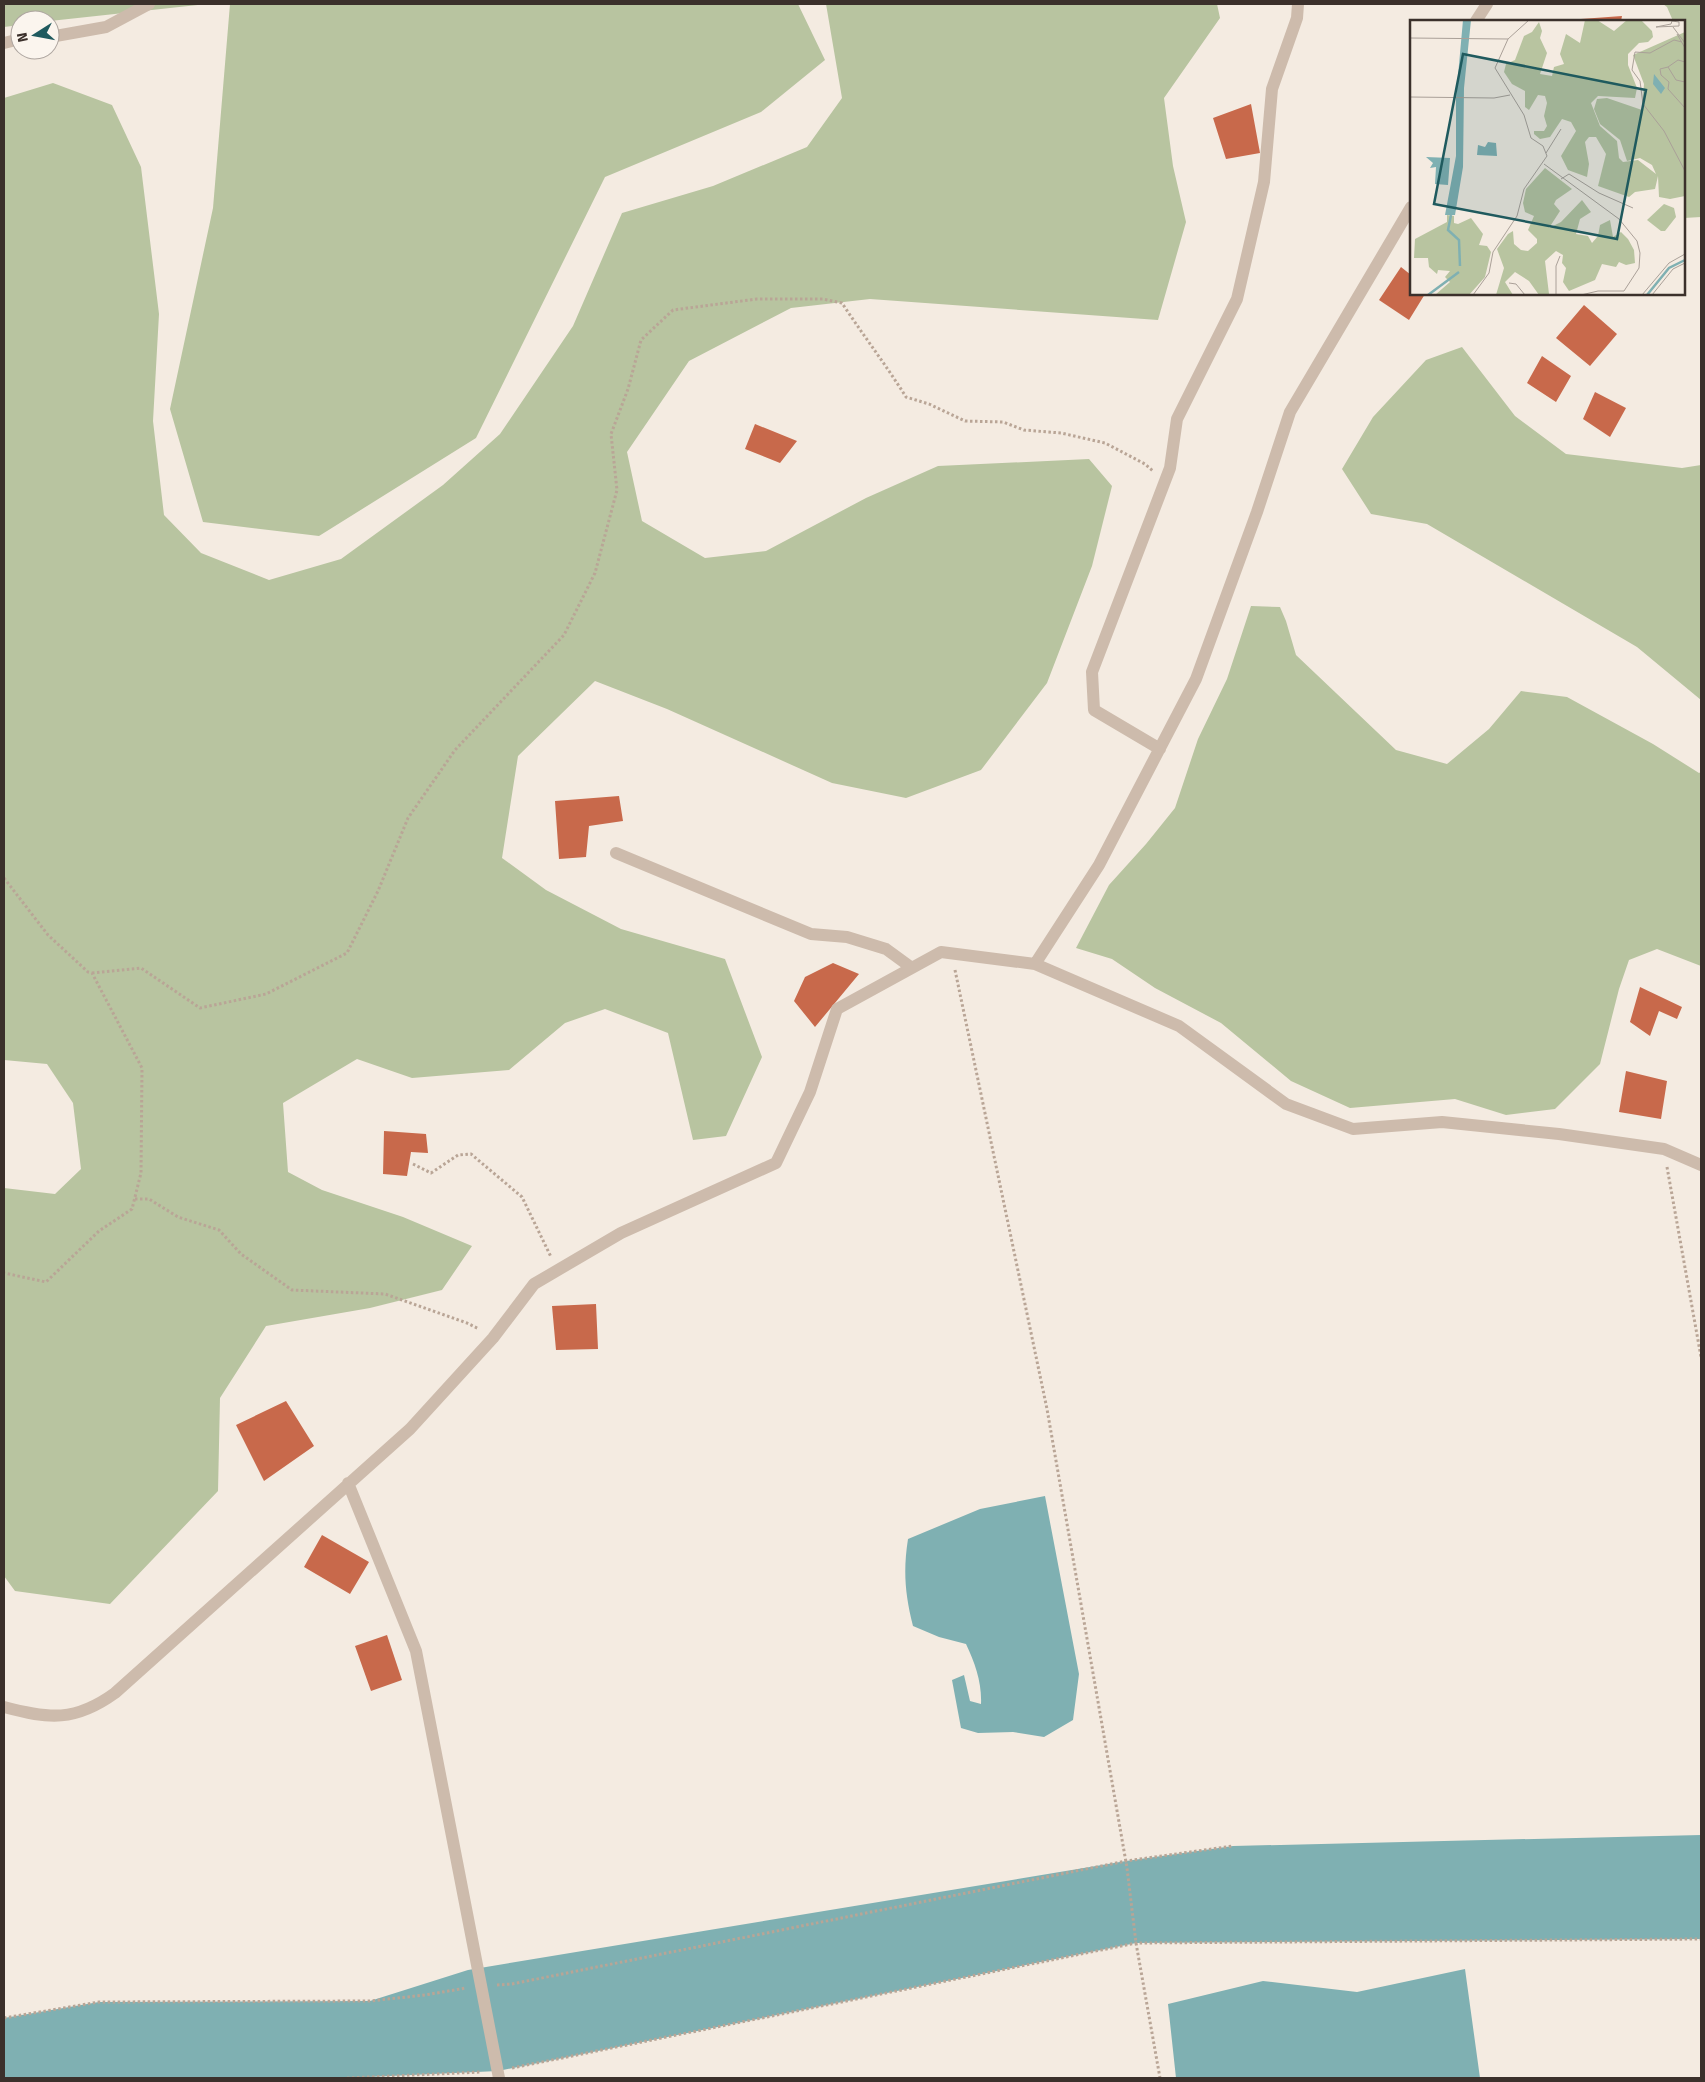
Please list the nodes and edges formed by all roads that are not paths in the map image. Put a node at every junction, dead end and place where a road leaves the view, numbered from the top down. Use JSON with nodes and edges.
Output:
{"nodes":[{"id":1,"x":149,"y":4,"type":"edge"},
{"id":2,"x":1298,"y":4,"type":"edge"},
{"id":3,"x":1487,"y":4,"type":"edge"},
{"id":4,"x":1477,"y":20,"type":"edge"},
{"id":5,"x":60,"y":35,"type":"edge"},
{"id":6,"x":1410,"y":209,"type":"edge"},
{"id":7,"x":1160,"y":749,"type":"junction"},
{"id":8,"x":616,"y":853,"type":"dead end"},
{"id":9,"x":1035,"y":964,"type":"junction"},
{"id":10,"x":912,"y":968,"type":"junction"},
{"id":11,"x":1701,"y":1165,"type":"edge"},
{"id":12,"x":348,"y":1483,"type":"junction"},
{"id":13,"x":4,"y":1707,"type":"edge"},
{"id":14,"x":498,"y":2071,"type":"edge"}],
"edges":[{"from":1,"to":5,"type":"street"},
{"from":2,"to":7,"type":"street"},
{"from":3,"to":4,"type":"street"},
{"from":6,"to":7,"type":"street"},
{"from":7,"to":9,"type":"street"},
{"from":8,"to":10,"type":"street"},
{"from":9,"to":10,"type":"street"},
{"from":9,"to":11,"type":"street"},
{"from":10,"to":12,"type":"street"},
{"from":12,"to":13,"type":"street"},
{"from":12,"to":14,"type":"street"}]}
